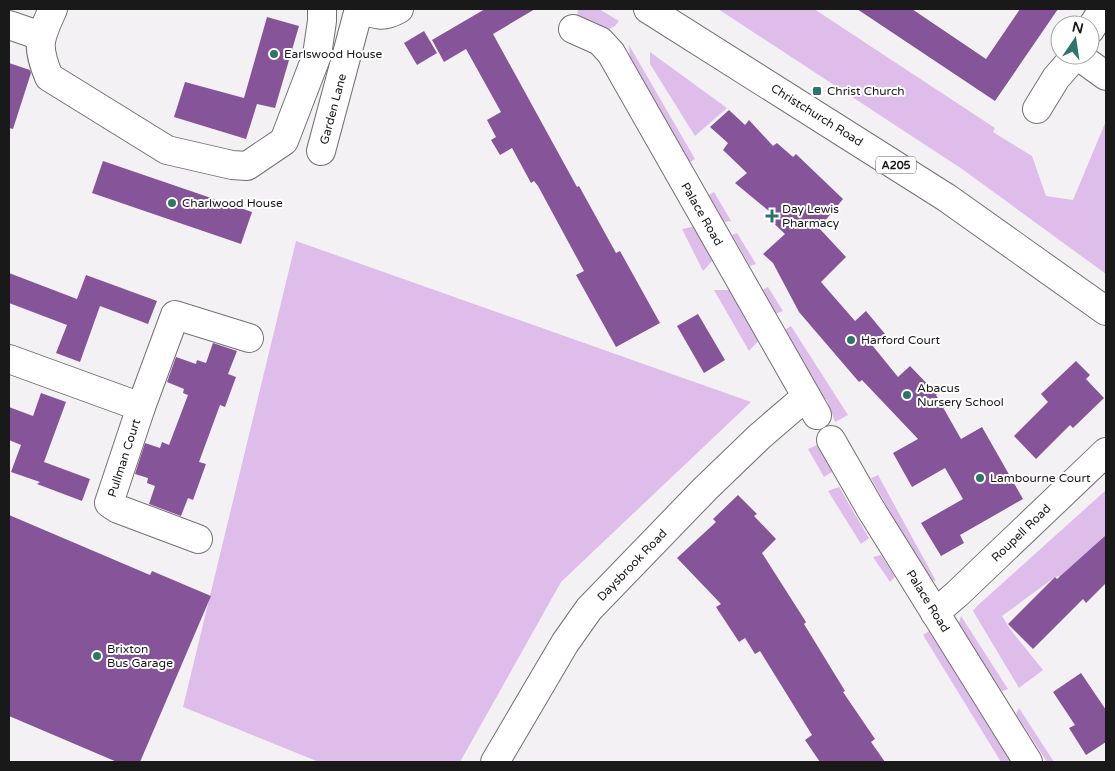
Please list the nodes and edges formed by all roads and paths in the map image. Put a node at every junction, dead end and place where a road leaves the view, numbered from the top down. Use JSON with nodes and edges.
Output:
{"nodes":[{"id":1,"x":53,"y":9,"type":"edge"},
{"id":2,"x":322,"y":9,"type":"edge"},
{"id":3,"x":360,"y":9,"type":"edge"},
{"id":4,"x":399,"y":9,"type":"edge"},
{"id":5,"x":648,"y":9,"type":"edge"},
{"id":6,"x":9,"y":25,"type":"edge"},
{"id":7,"x":573,"y":29,"type":"dead end"},
{"id":8,"x":41,"y":36,"type":"junction"},
{"id":9,"x":1067,"y":65,"type":"edge"},
{"id":10,"x":1090,"y":65,"type":"edge"},
{"id":11,"x":1106,"y":76,"type":"edge"},
{"id":12,"x":1037,"y":109,"type":"dead end"},
{"id":13,"x":322,"y":151,"type":"dead end"},
{"id":14,"x":1106,"y":311,"type":"edge"},
{"id":15,"x":249,"y":338,"type":"dead end"},
{"id":16,"x":9,"y":359,"type":"edge"},
{"id":17,"x":141,"y":407,"type":"junction"},
{"id":18,"x":812,"y":407,"type":"joint"},
{"id":19,"x":831,"y":440,"type":"dead end"},
{"id":20,"x":1106,"y":452,"type":"edge"},
{"id":21,"x":198,"y":539,"type":"dead end"},
{"id":22,"x":935,"y":613,"type":"junction"},
{"id":23,"x":495,"y":762,"type":"edge"},
{"id":24,"x":1028,"y":762,"type":"edge"}],
"edges":[{"from":1,"to":8,"type":"main road"},
{"from":2,"to":8,"type":"main road"},
{"from":3,"to":4,"type":"main road"},
{"from":3,"to":13,"type":"main road","name":"Garden Lane"},
{"from":5,"to":14,"type":"main road","name":"Christchurch Road","number":"A205"},
{"from":6,"to":8,"type":"main road"},
{"from":7,"to":18,"type":"main road","name":"Palace Road"},
{"from":9,"to":12,"type":"main road"},
{"from":10,"to":11,"type":"main road"},
{"from":15,"to":17,"type":"main road","name":"Pullman Court"},
{"from":16,"to":17,"type":"main road","name":"Pullman Court"},
{"from":17,"to":21,"type":"main road","name":"Pullman Court"},
{"from":18,"to":23,"type":"main road","name":"Daysbrook Road"},
{"from":19,"to":22,"type":"main road","name":"Palace Road"},
{"from":20,"to":22,"type":"main road","name":"Roupell Road"},
{"from":22,"to":24,"type":"main road","name":"Palace Road"}]}
